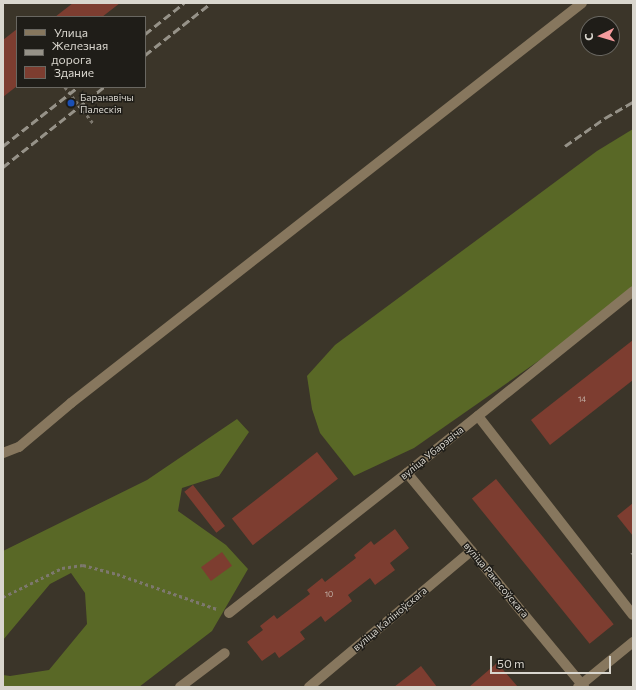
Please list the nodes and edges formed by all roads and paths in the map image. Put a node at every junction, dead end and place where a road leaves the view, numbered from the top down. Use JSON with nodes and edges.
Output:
{"nodes":[{"id":1,"x":582,"y":3,"type":"edge"},
{"id":2,"x":66,"y":88,"type":"edge"},
{"id":3,"x":93,"y":123,"type":"dead end"},
{"id":4,"x":633,"y":291,"type":"edge"},
{"id":5,"x":478,"y":416,"type":"junction"},
{"id":6,"x":3,"y":453,"type":"edge"},
{"id":7,"x":407,"y":473,"type":"junction"},
{"id":8,"x":471,"y":551,"type":"junction"},
{"id":9,"x":3,"y":596,"type":"edge"},
{"id":10,"x":229,"y":613,"type":"joint"},
{"id":11,"x":633,"y":615,"type":"edge"},
{"id":12,"x":633,"y":642,"type":"edge"},
{"id":13,"x":225,"y":653,"type":"dead end"},
{"id":14,"x":581,"y":686,"type":"edge"},
{"id":15,"x":180,"y":687,"type":"edge"},
{"id":16,"x":309,"y":687,"type":"edge"}],
"edges":[{"from":1,"to":6,"type":"street"},
{"from":2,"to":3,"type":"path"},
{"from":4,"to":5,"type":"street","name":"вуліца Убарэвіча"},
{"from":5,"to":7,"type":"street","name":"вуліца Убарэвіча"},
{"from":5,"to":11,"type":"street"},
{"from":7,"to":8,"type":"street","name":"вуліца Ракасоўскага"},
{"from":7,"to":10,"type":"street","name":"вуліца Убарэвіча"},
{"from":8,"to":14,"type":"street","name":"вуліца Ракасоўскага"},
{"from":8,"to":16,"type":"street","name":"вуліца Каліноўскага"},
{"from":9,"to":10,"type":"path"},
{"from":12,"to":14,"type":"street"},
{"from":13,"to":15,"type":"street"}]}
